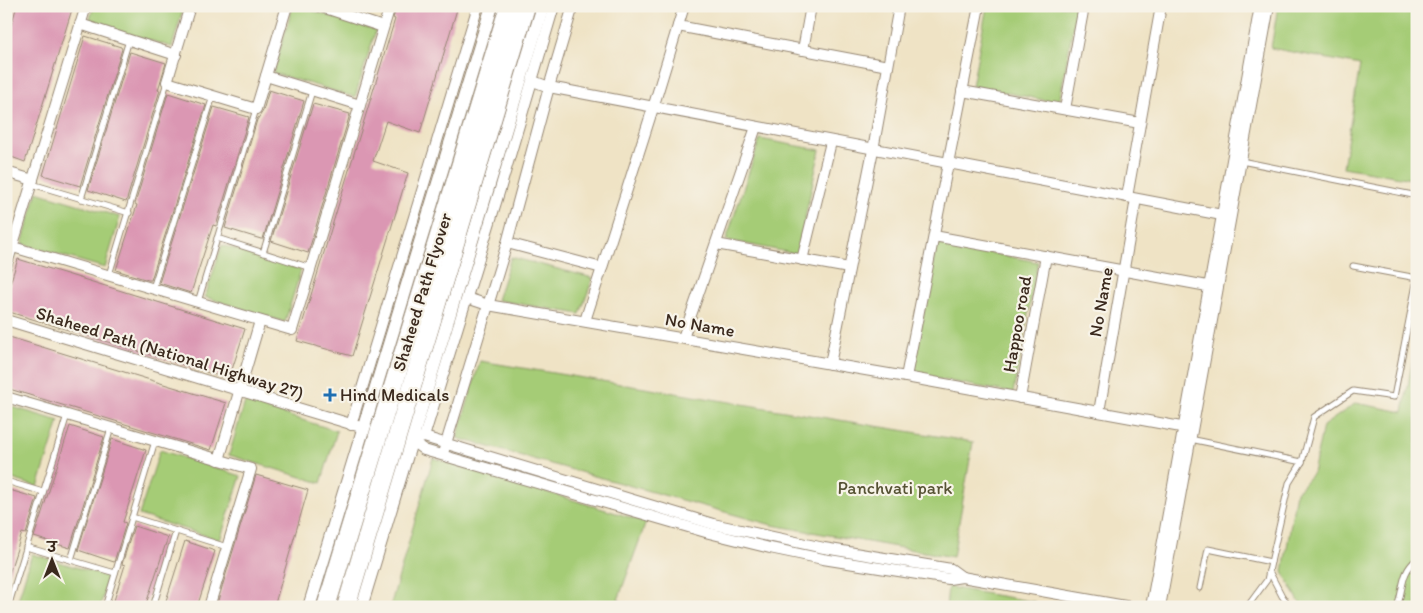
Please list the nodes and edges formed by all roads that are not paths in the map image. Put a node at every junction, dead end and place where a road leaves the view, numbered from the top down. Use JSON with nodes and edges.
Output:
{"nodes":[{"id":1,"x":8,"y":6,"type":"edge"},
{"id":2,"x":86,"y":6,"type":"edge"},
{"id":3,"x":190,"y":6,"type":"edge"},
{"id":4,"x":287,"y":6,"type":"edge"},
{"id":5,"x":319,"y":6,"type":"edge"},
{"id":6,"x":390,"y":6,"type":"edge"},
{"id":7,"x":478,"y":6,"type":"edge"},
{"id":8,"x":492,"y":6,"type":"edge"},
{"id":9,"x":509,"y":6,"type":"edge"},
{"id":10,"x":526,"y":6,"type":"edge"},
{"id":11,"x":543,"y":6,"type":"edge"},
{"id":12,"x":554,"y":6,"type":"edge"},
{"id":13,"x":573,"y":6,"type":"edge"},
{"id":14,"x":684,"y":6,"type":"edge"},
{"id":15,"x":811,"y":6,"type":"edge"},
{"id":16,"x":899,"y":6,"type":"edge"},
{"id":17,"x":979,"y":6,"type":"edge"},
{"id":18,"x":1084,"y":6,"type":"edge"},
{"id":19,"x":1161,"y":6,"type":"edge"},
{"id":20,"x":1260,"y":6,"type":"edge"},
{"id":21,"x":1269,"y":6,"type":"edge"},
{"id":22,"x":335,"y":8,"type":"edge"},
{"id":23,"x":6,"y":13,"type":"edge"},
{"id":24,"x":80,"y":24,"type":"junction"},
{"id":25,"x":678,"y":26,"type":"junction"},
{"id":26,"x":384,"y":27,"type":"junction"},
{"id":27,"x":129,"y":40,"type":"junction"},
{"id":28,"x":803,"y":50,"type":"junction"},
{"id":29,"x":176,"y":55,"type":"junction"},
{"id":30,"x":888,"y":66,"type":"junction"},
{"id":31,"x":266,"y":76,"type":"junction"},
{"id":32,"x":533,"y":81,"type":"junction"},
{"id":33,"x":167,"y":82,"type":"junction"},
{"id":34,"x":549,"y":87,"type":"junction"},
{"id":35,"x":312,"y":90,"type":"junction"},
{"id":36,"x":962,"y":91,"type":"junction"},
{"id":37,"x":213,"y":96,"type":"junction"},
{"id":38,"x":360,"y":105,"type":"junction"},
{"id":39,"x":654,"y":108,"type":"junction"},
{"id":40,"x":256,"y":109,"type":"junction"},
{"id":41,"x":1065,"y":109,"type":"junction"},
{"id":42,"x":1140,"y":123,"type":"junction"},
{"id":43,"x":756,"y":127,"type":"junction"},
{"id":44,"x":831,"y":142,"type":"junction"},
{"id":45,"x":873,"y":150,"type":"junction"},
{"id":46,"x":1236,"y":160,"type":"junction"},
{"id":47,"x":948,"y":164,"type":"junction"},
{"id":48,"x":6,"y":172,"type":"edge"},
{"id":49,"x":32,"y":182,"type":"junction"},
{"id":50,"x":1417,"y":197,"type":"edge"},
{"id":51,"x":1131,"y":198,"type":"junction"},
{"id":52,"x":81,"y":199,"type":"junction"},
{"id":53,"x":129,"y":213,"type":"junction"},
{"id":54,"x":1222,"y":215,"type":"junction"},
{"id":55,"x":934,"y":236,"type":"junction"},
{"id":56,"x":217,"y":238,"type":"junction"},
{"id":57,"x":507,"y":243,"type":"junction"},
{"id":58,"x":716,"y":244,"type":"junction"},
{"id":59,"x":13,"y":247,"type":"junction"},
{"id":60,"x":263,"y":253,"type":"junction"},
{"id":61,"x":1046,"y":256,"type":"junction"},
{"id":62,"x":802,"y":260,"type":"junction"},
{"id":63,"x":1353,"y":266,"type":"dead end"},
{"id":64,"x":6,"y":267,"type":"edge"},
{"id":65,"x":311,"y":268,"type":"junction"},
{"id":66,"x":602,"y":268,"type":"junction"},
{"id":67,"x":849,"y":268,"type":"junction"},
{"id":68,"x":1123,"y":270,"type":"junction"},
{"id":69,"x":109,"y":275,"type":"junction"},
{"id":70,"x":1417,"y":278,"type":"edge"},
{"id":71,"x":1213,"y":286,"type":"junction"},
{"id":72,"x":153,"y":288,"type":"junction"},
{"id":73,"x":467,"y":298,"type":"junction"},
{"id":74,"x":198,"y":302,"type":"junction"},
{"id":75,"x":488,"y":305,"type":"junction"},
{"id":76,"x":6,"y":320,"type":"edge"},
{"id":77,"x":260,"y":321,"type":"junction"},
{"id":78,"x":584,"y":321,"type":"junction"},
{"id":79,"x":683,"y":338,"type":"junction"},
{"id":80,"x":830,"y":364,"type":"junction"},
{"id":81,"x":906,"y":377,"type":"junction"},
{"id":82,"x":240,"y":391,"type":"junction"},
{"id":83,"x":6,"y":397,"type":"edge"},
{"id":84,"x":1020,"y":398,"type":"junction"},
{"id":85,"x":1099,"y":412,"type":"junction"},
{"id":86,"x":67,"y":415,"type":"junction"},
{"id":87,"x":357,"y":426,"type":"junction"},
{"id":88,"x":111,"y":428,"type":"junction"},
{"id":89,"x":1187,"y":433,"type":"junction"},
{"id":90,"x":424,"y":437,"type":"junction"},
{"id":91,"x":155,"y":441,"type":"junction"},
{"id":92,"x":412,"y":441,"type":"junction"},
{"id":93,"x":446,"y":444,"type":"junction"},
{"id":94,"x":443,"y":455,"type":"junction"},
{"id":95,"x":219,"y":460,"type":"junction"},
{"id":96,"x":1302,"y":462,"type":"junction"},
{"id":97,"x":6,"y":481,"type":"edge"},
{"id":98,"x":43,"y":492,"type":"junction"},
{"id":99,"x":132,"y":517,"type":"junction"},
{"id":100,"x":176,"y":531,"type":"junction"},
{"id":101,"x":26,"y":547,"type":"junction"},
{"id":102,"x":227,"y":547,"type":"junction"},
{"id":103,"x":1417,"y":559,"type":"edge"},
{"id":104,"x":71,"y":560,"type":"junction"},
{"id":105,"x":1271,"y":562,"type":"junction"},
{"id":106,"x":1269,"y":571,"type":"junction"},
{"id":107,"x":115,"y":573,"type":"junction"},
{"id":108,"x":962,"y":577,"type":"junction"},
{"id":109,"x":1200,"y":588,"type":"dead end"},
{"id":110,"x":8,"y":607,"type":"edge"},
{"id":111,"x":105,"y":607,"type":"edge"},
{"id":112,"x":153,"y":607,"type":"edge"},
{"id":113,"x":209,"y":607,"type":"edge"},
{"id":114,"x":309,"y":607,"type":"edge"},
{"id":115,"x":326,"y":607,"type":"edge"},
{"id":116,"x":346,"y":607,"type":"edge"},
{"id":117,"x":361,"y":607,"type":"edge"},
{"id":118,"x":1130,"y":607,"type":"edge"},
{"id":119,"x":1150,"y":607,"type":"edge"},
{"id":120,"x":1160,"y":607,"type":"edge"},
{"id":121,"x":1247,"y":607,"type":"edge"},
{"id":122,"x":1290,"y":607,"type":"edge"},
{"id":123,"x":1398,"y":607,"type":"edge"}],
"edges":[{"from":1,"to":23,"type":"street"},
{"from":2,"to":24,"type":"street"},
{"from":3,"to":29,"type":"street"},
{"from":4,"to":31,"type":"street"},
{"from":5,"to":22,"type":"street"},
{"from":6,"to":26,"type":"street"},
{"from":7,"to":87,"type":"street"},
{"from":8,"to":87,"type":"street"},
{"from":9,"to":115,"type":"highway","name":"Shaheed Path Flyover","bridge":true},
{"from":10,"to":116,"type":"highway","name":"Shaheed Path Flyover","bridge":true},
{"from":11,"to":92,"type":"street"},
{"from":12,"to":32,"type":"street"},
{"from":13,"to":34,"type":"street"},
{"from":14,"to":25,"type":"street"},
{"from":15,"to":28,"type":"street"},
{"from":16,"to":30,"type":"street"},
{"from":17,"to":36,"type":"street"},
{"from":18,"to":41,"type":"street"},
{"from":19,"to":42,"type":"street","name":"No Name"},
{"from":20,"to":46,"type":"street"},
{"from":21,"to":46,"type":"street"},
{"from":22,"to":26,"type":"street"},
{"from":24,"to":27,"type":"street"},
{"from":24,"to":49,"type":"street"},
{"from":25,"to":28,"type":"street"},
{"from":25,"to":39,"type":"street"},
{"from":26,"to":38,"type":"street"},
{"from":27,"to":29,"type":"street"},
{"from":27,"to":52,"type":"lane"},
{"from":28,"to":30,"type":"street"},
{"from":29,"to":33,"type":"street"},
{"from":30,"to":45,"type":"street"},
{"from":31,"to":35,"type":"street"},
{"from":31,"to":40,"type":"street"},
{"from":32,"to":34,"type":"street"},
{"from":32,"to":73,"type":"street"},
{"from":33,"to":37,"type":"street"},
{"from":33,"to":53,"type":"lane"},
{"from":34,"to":39,"type":"street"},
{"from":34,"to":57,"type":"street"},
{"from":35,"to":38,"type":"street"},
{"from":35,"to":60,"type":"lane"},
{"from":36,"to":41,"type":"street"},
{"from":36,"to":47,"type":"street"},
{"from":37,"to":40,"type":"street"},
{"from":37,"to":72,"type":"lane"},
{"from":38,"to":65,"type":"street"},
{"from":39,"to":43,"type":"street"},
{"from":39,"to":66,"type":"street"},
{"from":40,"to":56,"type":"lane"},
{"from":41,"to":42,"type":"street"},
{"from":42,"to":51,"type":"street","name":"No Name"},
{"from":43,"to":44,"type":"street"},
{"from":43,"to":58,"type":"street"},
{"from":44,"to":45,"type":"street"},
{"from":44,"to":62,"type":"street"},
{"from":45,"to":47,"type":"street"},
{"from":45,"to":67,"type":"street"},
{"from":46,"to":50,"type":"lane"},
{"from":46,"to":54,"type":"street"},
{"from":46,"to":71,"type":"street"},
{"from":47,"to":51,"type":"street"},
{"from":47,"to":55,"type":"street"},
{"from":48,"to":49,"type":"street"},
{"from":49,"to":52,"type":"lane"},
{"from":49,"to":59,"type":"street"},
{"from":51,"to":54,"type":"street"},
{"from":51,"to":68,"type":"street","name":"No Name"},
{"from":52,"to":53,"type":"lane"},
{"from":53,"to":69,"type":"lane"},
{"from":54,"to":71,"type":"street"},
{"from":55,"to":61,"type":"street"},
{"from":55,"to":81,"type":"street"},
{"from":56,"to":60,"type":"lane"},
{"from":56,"to":74,"type":"lane"},
{"from":57,"to":66,"type":"street"},
{"from":57,"to":75,"type":"street"},
{"from":58,"to":62,"type":"street"},
{"from":58,"to":79,"type":"street"},
{"from":59,"to":64,"type":"street"},
{"from":59,"to":69,"type":"street"},
{"from":60,"to":65,"type":"lane"},
{"from":61,"to":68,"type":"street"},
{"from":61,"to":84,"type":"street","name":"Happoo road"},
{"from":62,"to":67,"type":"street"},
{"from":63,"to":70,"type":"lane"},
{"from":65,"to":77,"type":"street"},
{"from":66,"to":78,"type":"street"},
{"from":67,"to":80,"type":"street"},
{"from":68,"to":71,"type":"street"},
{"from":68,"to":85,"type":"street","name":"No Name"},
{"from":69,"to":72,"type":"street"},
{"from":70,"to":96,"type":"lane"},
{"from":71,"to":89,"type":"street"},
{"from":72,"to":74,"type":"street"},
{"from":73,"to":75,"type":"street","name":"No Name"},
{"from":73,"to":90,"type":"street"},
{"from":74,"to":77,"type":"street"},
{"from":75,"to":78,"type":"street","name":"No Name"},
{"from":75,"to":93,"type":"street"},
{"from":76,"to":82,"type":"street","name":"Shaheed Path (National Highway 27)"},
{"from":77,"to":82,"type":"street"},
{"from":78,"to":79,"type":"street","name":"No Name"},
{"from":79,"to":80,"type":"street","name":"No Name"},
{"from":80,"to":81,"type":"street","name":"No Name"},
{"from":81,"to":84,"type":"street","name":"No Name"},
{"from":82,"to":87,"type":"street","name":"Shaheed Path (National Highway 27)"},
{"from":82,"to":95,"type":"street"},
{"from":83,"to":86,"type":"street"},
{"from":84,"to":85,"type":"street","name":"No Name"},
{"from":85,"to":89,"type":"street","name":"No Name"},
{"from":86,"to":88,"type":"street"},
{"from":86,"to":98,"type":"lane"},
{"from":87,"to":92,"type":"street","name":"Shaheed Path (National Highway 27)"},
{"from":87,"to":114,"type":"street"},
{"from":88,"to":91,"type":"street"},
{"from":88,"to":104,"type":"lane"},
{"from":89,"to":96,"type":"lane"},
{"from":89,"to":119,"type":"street"},
{"from":89,"to":120,"type":"street"},
{"from":90,"to":92,"type":"street"},
{"from":90,"to":93,"type":"street"},
{"from":91,"to":95,"type":"street"},
{"from":91,"to":99,"type":"lane"},
{"from":92,"to":94,"type":"street","name":"Shaheed Path (National Highway 27)"},
{"from":92,"to":117,"type":"street"},
{"from":93,"to":94,"type":"street"},
{"from":93,"to":108,"type":"street"},
{"from":94,"to":108,"type":"street","name":"Shaheed Path (National Highway 27)"},
{"from":95,"to":102,"type":"street"},
{"from":96,"to":105,"type":"lane"},
{"from":97,"to":98,"type":"lane"},
{"from":98,"to":101,"type":"lane"},
{"from":99,"to":100,"type":"lane"},
{"from":99,"to":107,"type":"lane"},
{"from":100,"to":102,"type":"lane"},
{"from":100,"to":112,"type":"lane"},
{"from":101,"to":104,"type":"lane"},
{"from":101,"to":110,"type":"lane"},
{"from":102,"to":113,"type":"street"},
{"from":103,"to":123,"type":"lane"},
{"from":104,"to":107,"type":"lane"},
{"from":105,"to":106,"type":"lane"},
{"from":105,"to":109,"type":"lane"},
{"from":106,"to":121,"type":"lane"},
{"from":106,"to":122,"type":"lane"},
{"from":107,"to":111,"type":"lane"},
{"from":108,"to":118,"type":"street"}]}
